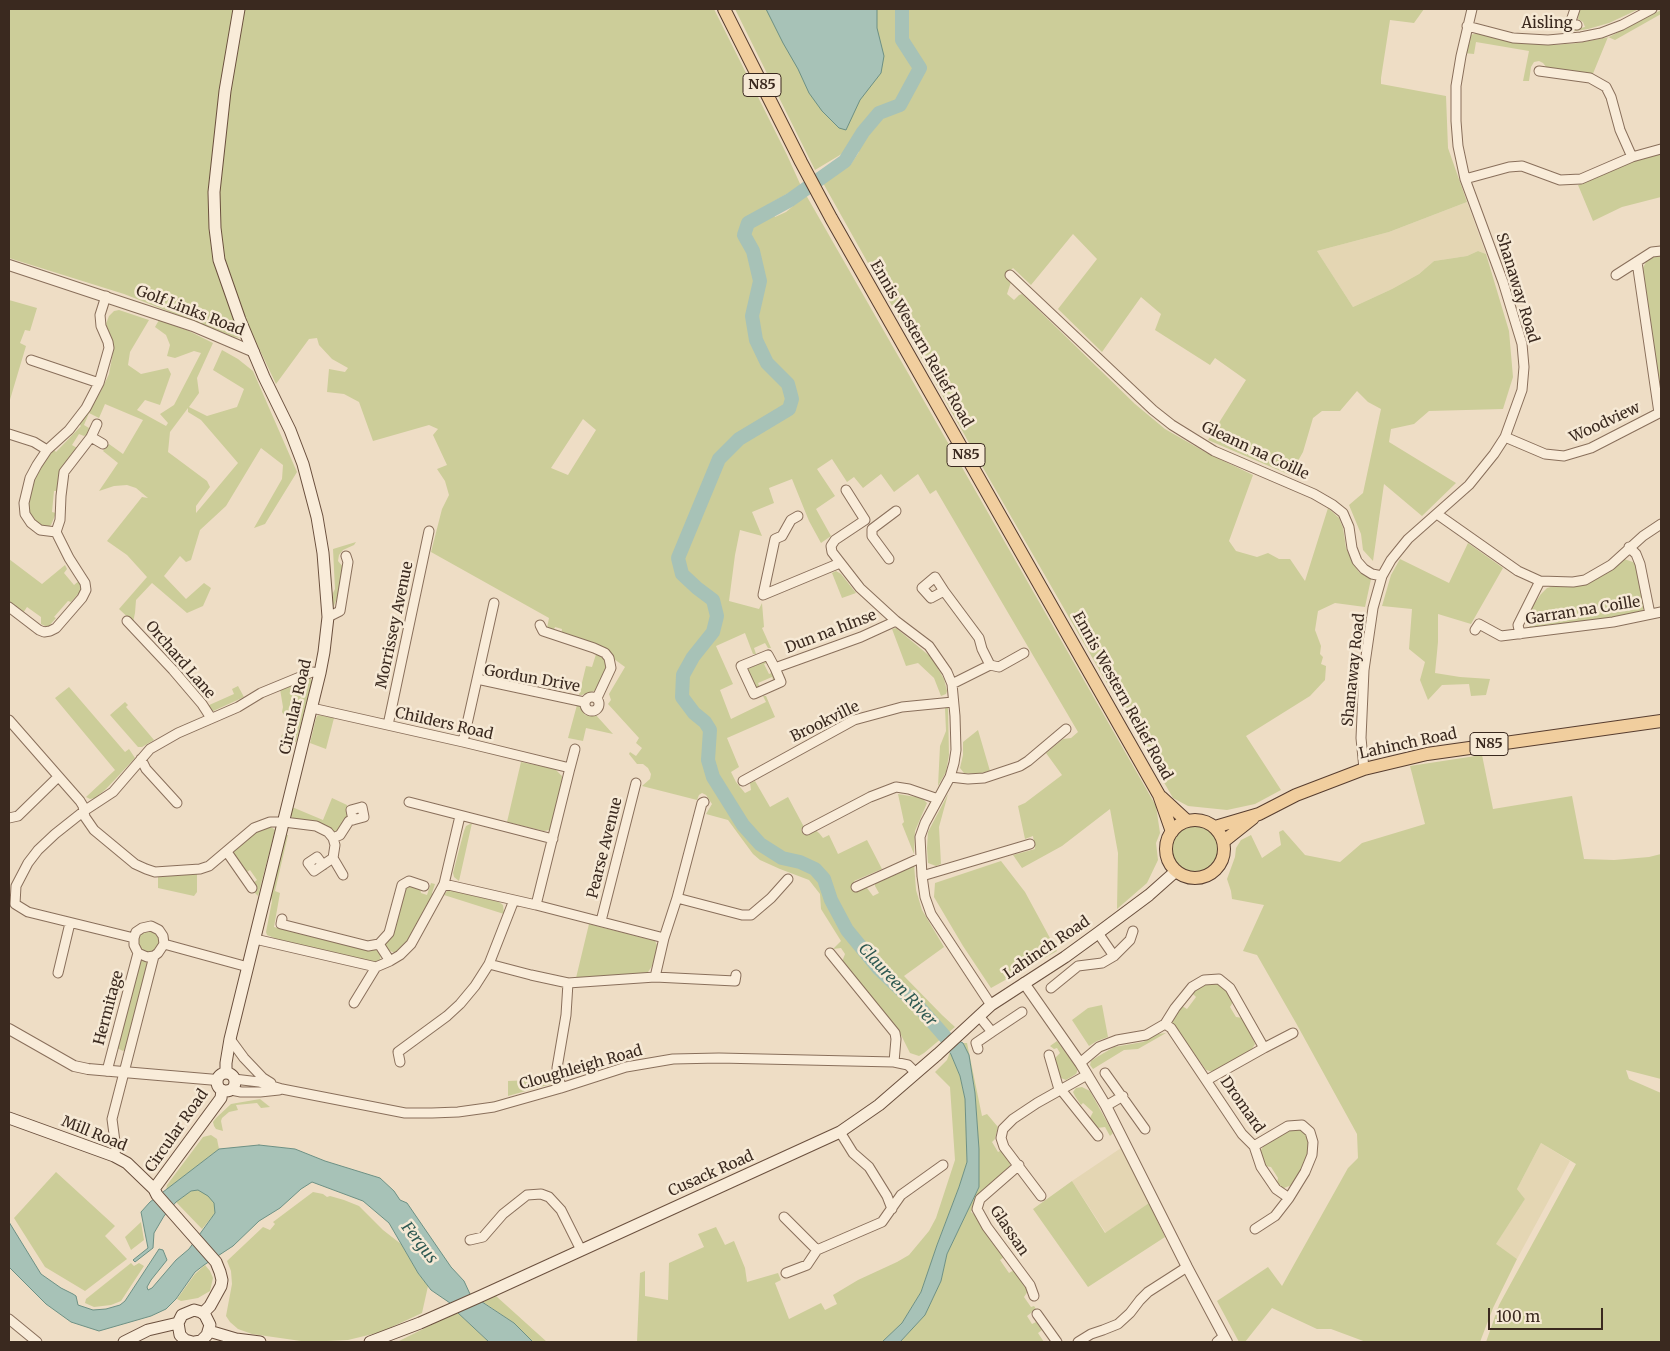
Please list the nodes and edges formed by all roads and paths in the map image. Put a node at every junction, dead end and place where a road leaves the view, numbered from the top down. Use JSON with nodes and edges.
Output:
{"nodes":[{"id":1,"x":239,"y":9,"type":"edge"},
{"id":2,"x":724,"y":9,"type":"edge"},
{"id":3,"x":1472,"y":9,"type":"edge"},
{"id":4,"x":1575,"y":9,"type":"edge"},
{"id":5,"x":1652,"y":9,"type":"edge"},
{"id":6,"x":1577,"y":24,"type":"dead end"},
{"id":7,"x":1467,"y":26,"type":"junction"},
{"id":8,"x":1539,"y":71,"type":"dead end"},
{"id":9,"x":1661,"y":149,"type":"edge"},
{"id":10,"x":1632,"y":157,"type":"junction"},
{"id":11,"x":1466,"y":179,"type":"junction"},
{"id":12,"x":1661,"y":251,"type":"edge"},
{"id":13,"x":1637,"y":262,"type":"junction"},
{"id":14,"x":9,"y":265,"type":"edge"},
{"id":15,"x":1010,"y":275,"type":"dead end"},
{"id":16,"x":1616,"y":275,"type":"dead end"},
{"id":17,"x":106,"y":296,"type":"junction"},
{"id":18,"x":254,"y":352,"type":"junction"},
{"id":19,"x":31,"y":360,"type":"dead end"},
{"id":20,"x":99,"y":383,"type":"junction"},
{"id":21,"x":1660,"y":413,"type":"edge"},
{"id":22,"x":97,"y":424,"type":"dead end"},
{"id":23,"x":9,"y":434,"type":"edge"},
{"id":24,"x":92,"y":437,"type":"junction"},
{"id":25,"x":1505,"y":437,"type":"junction"},
{"id":26,"x":103,"y":444,"type":"dead end"},
{"id":27,"x":47,"y":450,"type":"junction"},
{"id":28,"x":846,"y":490,"type":"dead end"},
{"id":29,"x":896,"y":511,"type":"dead end"},
{"id":30,"x":1437,"y":514,"type":"junction"},
{"id":31,"x":798,"y":516,"type":"dead end"},
{"id":32,"x":865,"y":520,"type":"junction"},
{"id":33,"x":1661,"y":524,"type":"edge"},
{"id":34,"x":872,"y":529,"type":"junction"},
{"id":35,"x":429,"y":531,"type":"dead end"},
{"id":36,"x":56,"y":532,"type":"junction"},
{"id":37,"x":1629,"y":547,"type":"junction"},
{"id":38,"x":346,"y":556,"type":"dead end"},
{"id":39,"x":888,"y":558,"type":"dead end"},
{"id":40,"x":840,"y":563,"type":"junction"},
{"id":41,"x":1382,"y":576,"type":"junction"},
{"id":42,"x":1540,"y":581,"type":"junction"},
{"id":43,"x":944,"y":591,"type":"dead end"},
{"id":44,"x":494,"y":603,"type":"dead end"},
{"id":45,"x":9,"y":607,"type":"edge"},
{"id":46,"x":1661,"y":612,"type":"edge"},
{"id":47,"x":1650,"y":614,"type":"junction"},
{"id":48,"x":328,"y":617,"type":"junction"},
{"id":49,"x":127,"y":621,"type":"dead end"},
{"id":50,"x":896,"y":621,"type":"junction"},
{"id":51,"x":540,"y":625,"type":"dead end"},
{"id":52,"x":1476,"y":630,"type":"dead end"},
{"id":53,"x":1520,"y":634,"type":"junction"},
{"id":54,"x":1024,"y":653,"type":"dead end"},
{"id":55,"x":990,"y":665,"type":"junction"},
{"id":56,"x":775,"y":668,"type":"junction"},
{"id":57,"x":320,"y":673,"type":"junction"},
{"id":58,"x":477,"y":679,"type":"junction"},
{"id":59,"x":952,"y":684,"type":"junction"},
{"id":60,"x":597,"y":698,"type":"junction"},
{"id":61,"x":584,"y":702,"type":"junction"},
{"id":62,"x":953,"y":702,"type":"junction"},
{"id":63,"x":312,"y":708,"type":"junction"},
{"id":64,"x":211,"y":718,"type":"junction"},
{"id":65,"x":9,"y":720,"type":"edge"},
{"id":66,"x":1661,"y":721,"type":"edge"},
{"id":67,"x":388,"y":725,"type":"junction"},
{"id":68,"x":1066,"y":729,"type":"dead end"},
{"id":69,"x":463,"y":742,"type":"junction"},
{"id":70,"x":575,"y":749,"type":"dead end"},
{"id":71,"x":141,"y":759,"type":"junction"},
{"id":72,"x":570,"y":768,"type":"junction"},
{"id":73,"x":1364,"y":769,"type":"junction"},
{"id":74,"x":58,"y":777,"type":"junction"},
{"id":75,"x":950,"y":777,"type":"junction"},
{"id":76,"x":743,"y":781,"type":"dead end"},
{"id":77,"x":636,"y":783,"type":"dead end"},
{"id":78,"x":1159,"y":795,"type":"junction"},
{"id":79,"x":938,"y":800,"type":"junction"},
{"id":80,"x":409,"y":802,"type":"dead end"},
{"id":81,"x":704,"y":802,"type":"dead end"},
{"id":82,"x":176,"y":804,"type":"dead end"},
{"id":83,"x":84,"y":811,"type":"junction"},
{"id":84,"x":1259,"y":814,"type":"junction"},
{"id":85,"x":460,"y":816,"type":"junction"},
{"id":86,"x":9,"y":818,"type":"edge"},
{"id":87,"x":353,"y":820,"type":"dead end"},
{"id":88,"x":1187,"y":821,"type":"junction"},
{"id":89,"x":284,"y":822,"type":"junction"},
{"id":90,"x":820,"y":823,"type":"junction"},
{"id":91,"x":1215,"y":827,"type":"junction"},
{"id":92,"x":807,"y":830,"type":"dead end"},
{"id":93,"x":824,"y":832,"type":"dead end"},
{"id":94,"x":1172,"y":832,"type":"junction"},
{"id":95,"x":333,"y":838,"type":"junction"},
{"id":96,"x":553,"y":839,"type":"junction"},
{"id":97,"x":1224,"y":840,"type":"junction"},
{"id":98,"x":1030,"y":844,"type":"dead end"},
{"id":99,"x":227,"y":852,"type":"junction"},
{"id":100,"x":334,"y":858,"type":"junction"},
{"id":101,"x":920,"y":858,"type":"junction"},
{"id":102,"x":322,"y":865,"type":"dead end"},
{"id":103,"x":1176,"y":871,"type":"junction"},
{"id":104,"x":343,"y":875,"type":"dead end"},
{"id":105,"x":922,"y":876,"type":"junction"},
{"id":106,"x":788,"y":878,"type":"dead end"},
{"id":107,"x":444,"y":884,"type":"junction"},
{"id":108,"x":424,"y":886,"type":"dead end"},
{"id":109,"x":856,"y":887,"type":"dead end"},
{"id":110,"x":252,"y":888,"type":"dead end"},
{"id":111,"x":677,"y":898,"type":"junction"},
{"id":112,"x":514,"y":900,"type":"junction"},
{"id":113,"x":536,"y":905,"type":"junction"},
{"id":114,"x":12,"y":907,"type":"edge"},
{"id":115,"x":282,"y":919,"type":"dead end"},
{"id":116,"x":601,"y":921,"type":"junction"},
{"id":117,"x":70,"y":923,"type":"junction"},
{"id":118,"x":1133,"y":931,"type":"dead end"},
{"id":119,"x":1098,"y":933,"type":"junction"},
{"id":120,"x":134,"y":938,"type":"junction"},
{"id":121,"x":664,"y":938,"type":"junction"},
{"id":122,"x":255,"y":939,"type":"junction"},
{"id":123,"x":164,"y":944,"type":"junction"},
{"id":124,"x":379,"y":944,"type":"junction"},
{"id":125,"x":138,"y":953,"type":"junction"},
{"id":126,"x":830,"y":954,"type":"dead end"},
{"id":127,"x":154,"y":956,"type":"junction"},
{"id":128,"x":1114,"y":956,"type":"junction"},
{"id":129,"x":390,"y":961,"type":"junction"},
{"id":130,"x":490,"y":964,"type":"junction"},
{"id":131,"x":248,"y":967,"type":"junction"},
{"id":132,"x":376,"y":967,"type":"junction"},
{"id":133,"x":58,"y":973,"type":"dead end"},
{"id":134,"x":736,"y":975,"type":"dead end"},
{"id":135,"x":655,"y":977,"type":"junction"},
{"id":136,"x":568,"y":983,"type":"junction"},
{"id":137,"x":1024,"y":983,"type":"junction"},
{"id":138,"x":1051,"y":988,"type":"dead end"},
{"id":139,"x":354,"y":1003,"type":"dead end"},
{"id":140,"x":991,"y":1005,"type":"junction"},
{"id":141,"x":1022,"y":1012,"type":"dead end"},
{"id":142,"x":979,"y":1016,"type":"junction"},
{"id":143,"x":1165,"y":1024,"type":"junction"},
{"id":144,"x":9,"y":1029,"type":"edge"},
{"id":145,"x":992,"y":1032,"type":"junction"},
{"id":146,"x":1293,"y":1033,"type":"dead end"},
{"id":147,"x":230,"y":1040,"type":"junction"},
{"id":148,"x":978,"y":1048,"type":"dead end"},
{"id":149,"x":1264,"y":1048,"type":"junction"},
{"id":150,"x":938,"y":1054,"type":"joint"},
{"id":151,"x":1049,"y":1055,"type":"dead end"},
{"id":152,"x":400,"y":1062,"type":"dead end"},
{"id":153,"x":894,"y":1062,"type":"junction"},
{"id":154,"x":1080,"y":1062,"type":"junction"},
{"id":155,"x":107,"y":1071,"type":"junction"},
{"id":156,"x":124,"y":1071,"type":"junction"},
{"id":157,"x":916,"y":1073,"type":"junction"},
{"id":158,"x":1105,"y":1073,"type":"dead end"},
{"id":159,"x":1087,"y":1075,"type":"junction"},
{"id":160,"x":1207,"y":1080,"type":"junction"},
{"id":161,"x":226,"y":1082,"type":"junction"},
{"id":162,"x":562,"y":1088,"type":"junction"},
{"id":163,"x":282,"y":1089,"type":"junction"},
{"id":164,"x":1061,"y":1090,"type":"junction"},
{"id":165,"x":1123,"y":1096,"type":"junction"},
{"id":166,"x":1106,"y":1106,"type":"junction"},
{"id":167,"x":9,"y":1118,"type":"edge"},
{"id":168,"x":1145,"y":1129,"type":"dead end"},
{"id":169,"x":840,"y":1132,"type":"junction"},
{"id":170,"x":1098,"y":1136,"type":"dead end"},
{"id":171,"x":1254,"y":1146,"type":"junction"},
{"id":172,"x":114,"y":1156,"type":"junction"},
{"id":173,"x":943,"y":1165,"type":"dead end"},
{"id":174,"x":1019,"y":1165,"type":"junction"},
{"id":175,"x":156,"y":1192,"type":"junction"},
{"id":176,"x":1041,"y":1196,"type":"dead end"},
{"id":177,"x":1289,"y":1198,"type":"junction"},
{"id":178,"x":892,"y":1208,"type":"junction"},
{"id":179,"x":791,"y":1219,"type":"dead end"},
{"id":180,"x":1255,"y":1229,"type":"dead end"},
{"id":181,"x":470,"y":1240,"type":"dead end"},
{"id":182,"x":581,"y":1250,"type":"junction"},
{"id":183,"x":817,"y":1250,"type":"junction"},
{"id":184,"x":1187,"y":1267,"type":"junction"},
{"id":185,"x":786,"y":1273,"type":"dead end"},
{"id":186,"x":1034,"y":1296,"type":"dead end"},
{"id":187,"x":203,"y":1313,"type":"junction"},
{"id":188,"x":1037,"y":1314,"type":"dead end"},
{"id":189,"x":9,"y":1319,"type":"edge"},
{"id":190,"x":178,"y":1323,"type":"junction"},
{"id":191,"x":209,"y":1331,"type":"junction"},
{"id":192,"x":1222,"y":1341,"type":"edge"},
{"id":193,"x":37,"y":1342,"type":"edge"},
{"id":194,"x":124,"y":1342,"type":"edge"},
{"id":195,"x":191,"y":1342,"type":"edge"},
{"id":196,"x":260,"y":1342,"type":"edge"},
{"id":197,"x":370,"y":1342,"type":"edge"},
{"id":198,"x":1057,"y":1342,"type":"edge"},
{"id":199,"x":1078,"y":1342,"type":"edge"}],
"edges":[{"from":1,"to":18,"type":"main road","name":"Golf Links Road"},
{"from":2,"to":78,"type":"main road","name":"Ennis Western Relief Road","number":"N85"},
{"from":3,"to":7,"type":"street","name":"Shanaway Road"},
{"from":4,"to":6,"type":"street","name":"Aisling"},
{"from":5,"to":7,"type":"street","name":"Aisling"},
{"from":7,"to":11,"type":"street","name":"Shanaway Road"},
{"from":8,"to":10,"type":"street"},
{"from":9,"to":10,"type":"street"},
{"from":10,"to":11,"type":"street"},
{"from":11,"to":25,"type":"street","name":"Shanaway Road"},
{"from":12,"to":13,"type":"street"},
{"from":13,"to":16,"type":"street"},
{"from":13,"to":21,"type":"street","name":"Woodview"},
{"from":14,"to":17,"type":"street","name":"Golf Links Road"},
{"from":15,"to":41,"type":"street","name":"Gleann na Coille"},
{"from":17,"to":18,"type":"street","name":"Golf Links Road"},
{"from":17,"to":20,"type":"street"},
{"from":18,"to":48,"type":"main road","name":"Circular Road"},
{"from":19,"to":20,"type":"street"},
{"from":20,"to":27,"type":"street"},
{"from":21,"to":25,"type":"street","name":"Woodview"},
{"from":22,"to":24,"type":"street"},
{"from":23,"to":27,"type":"street"},
{"from":24,"to":26,"type":"street"},
{"from":24,"to":36,"type":"street"},
{"from":25,"to":30,"type":"street","name":"Shanaway Road"},
{"from":27,"to":36,"type":"street"},
{"from":28,"to":32,"type":"street"},
{"from":29,"to":34,"type":"street"},
{"from":30,"to":41,"type":"street","name":"Shanaway Road"},
{"from":30,"to":42,"type":"street","name":"Garran na Coille"},
{"from":31,"to":40,"type":"street"},
{"from":32,"to":34,"type":"street"},
{"from":32,"to":40,"type":"street","name":"Dun na hInse"},
{"from":33,"to":37,"type":"street","name":"Garran na Coille"},
{"from":34,"to":39,"type":"street"},
{"from":35,"to":67,"type":"street","name":"Morrissey Avenue"},
{"from":36,"to":45,"type":"street"},
{"from":37,"to":42,"type":"street","name":"Garran na Coille"},
{"from":37,"to":47,"type":"street","name":"Garran na Coille"},
{"from":38,"to":48,"type":"street"},
{"from":40,"to":50,"type":"street","name":"Dun na hInse"},
{"from":41,"to":73,"type":"street","name":"Shanaway Road"},
{"from":42,"to":53,"type":"street","name":"Garran na Coille"},
{"from":43,"to":55,"type":"street"},
{"from":44,"to":58,"type":"street"},
{"from":46,"to":47,"type":"street","name":"Garran na Coille"},
{"from":47,"to":53,"type":"street","name":"Garran na Coille"},
{"from":48,"to":57,"type":"main road","name":"Circular Road"},
{"from":49,"to":64,"type":"street","name":"Orchard Lane"},
{"from":50,"to":56,"type":"street","name":"Dun na hInse"},
{"from":50,"to":59,"type":"street","name":"Dun na hInse"},
{"from":51,"to":60,"type":"street"},
{"from":52,"to":53,"type":"street","name":"Garran na Coille"},
{"from":54,"to":55,"type":"street"},
{"from":55,"to":59,"type":"street"},
{"from":56,"to":56,"type":"street","name":"Dun na hInse"},
{"from":57,"to":63,"type":"main road","name":"Circular Road"},
{"from":57,"to":64,"type":"street","name":"Orchard Lane"},
{"from":58,"to":61,"type":"street","name":"Gordun Drive"},
{"from":58,"to":69,"type":"street","name":"Gordun Drive"},
{"from":59,"to":62,"type":"street","name":"Dun na hInse"},
{"from":60,"to":61,"type":"street","name":"Gordun Drive"},
{"from":60,"to":61,"type":"street","name":"Gordun Drive"},
{"from":62,"to":75,"type":"street","name":"Dun na hInse"},
{"from":62,"to":76,"type":"street","name":"Brookville"},
{"from":63,"to":67,"type":"street","name":"Childers Road"},
{"from":63,"to":89,"type":"main road","name":"Circular Road"},
{"from":64,"to":71,"type":"street","name":"Orchard Lane"},
{"from":65,"to":74,"type":"street"},
{"from":66,"to":73,"type":"main road","name":"Lahinch Road","number":"N85"},
{"from":67,"to":69,"type":"street","name":"Childers Road"},
{"from":68,"to":75,"type":"street"},
{"from":69,"to":72,"type":"street","name":"Childers Road"},
{"from":70,"to":72,"type":"street"},
{"from":71,"to":82,"type":"street"},
{"from":71,"to":83,"type":"street"},
{"from":72,"to":96,"type":"street"},
{"from":73,"to":84,"type":"main road","name":"Lahinch Road","number":"N85"},
{"from":74,"to":83,"type":"street"},
{"from":74,"to":86,"type":"street"},
{"from":75,"to":79,"type":"street"},
{"from":77,"to":116,"type":"street","name":"Pearse Avenue"},
{"from":78,"to":88,"type":"main road","name":"Ennis Western Relief Road","number":"N85"},
{"from":78,"to":94,"type":"main road","name":"Ennis Western Relief Road","number":"N85"},
{"from":79,"to":90,"type":"street"},
{"from":79,"to":101,"type":"street"},
{"from":80,"to":85,"type":"street"},
{"from":81,"to":111,"type":"street"},
{"from":83,"to":99,"type":"street"},
{"from":83,"to":114,"type":"street"},
{"from":84,"to":91,"type":"main road","name":"Lahinch Road","number":"N85"},
{"from":84,"to":97,"type":"main road","name":"Lahinch Road","number":"N85"},
{"from":85,"to":96,"type":"street"},
{"from":85,"to":107,"type":"street"},
{"from":87,"to":95,"type":"street"},
{"from":88,"to":91,"type":"main road"},
{"from":88,"to":94,"type":"main road"},
{"from":89,"to":95,"type":"street"},
{"from":89,"to":99,"type":"street"},
{"from":89,"to":122,"type":"main road","name":"Circular Road"},
{"from":90,"to":92,"type":"street"},
{"from":90,"to":93,"type":"street"},
{"from":91,"to":97,"type":"main road"},
{"from":94,"to":103,"type":"main road"},
{"from":95,"to":100,"type":"street"},
{"from":96,"to":113,"type":"street"},
{"from":97,"to":103,"type":"main road"},
{"from":98,"to":105,"type":"street"},
{"from":99,"to":110,"type":"street"},
{"from":100,"to":102,"type":"street"},
{"from":100,"to":104,"type":"street"},
{"from":101,"to":105,"type":"street"},
{"from":101,"to":109,"type":"street"},
{"from":103,"to":119,"type":"main road","name":"Lahinch Road"},
{"from":105,"to":140,"type":"street"},
{"from":106,"to":111,"type":"street"},
{"from":107,"to":112,"type":"street"},
{"from":107,"to":129,"type":"street"},
{"from":108,"to":124,"type":"street"},
{"from":111,"to":121,"type":"street"},
{"from":112,"to":113,"type":"street"},
{"from":112,"to":130,"type":"street"},
{"from":113,"to":116,"type":"street"},
{"from":114,"to":117,"type":"street"},
{"from":115,"to":124,"type":"street"},
{"from":116,"to":121,"type":"street"},
{"from":117,"to":120,"type":"street"},
{"from":117,"to":133,"type":"street"},
{"from":118,"to":128,"type":"street"},
{"from":119,"to":128,"type":"street"},
{"from":119,"to":137,"type":"main road","name":"Lahinch Road"},
{"from":120,"to":123,"type":"street"},
{"from":120,"to":125,"type":"street","name":"Hermitage"},
{"from":121,"to":135,"type":"street"},
{"from":122,"to":131,"type":"main road","name":"Circular Road"},
{"from":122,"to":132,"type":"street"},
{"from":123,"to":127,"type":"street","name":"Hermitage"},
{"from":123,"to":131,"type":"street"},
{"from":124,"to":129,"type":"street"},
{"from":125,"to":127,"type":"street"},
{"from":125,"to":155,"type":"street","name":"Hermitage"},
{"from":126,"to":153,"type":"street"},
{"from":127,"to":156,"type":"street","name":"Hermitage"},
{"from":128,"to":138,"type":"street"},
{"from":129,"to":132,"type":"street"},
{"from":130,"to":136,"type":"street"},
{"from":130,"to":152,"type":"street"},
{"from":131,"to":147,"type":"main road","name":"Circular Road"},
{"from":132,"to":139,"type":"street"},
{"from":134,"to":135,"type":"street"},
{"from":135,"to":136,"type":"street"},
{"from":136,"to":162,"type":"street"},
{"from":137,"to":140,"type":"main road","name":"Lahinch Road"},
{"from":137,"to":154,"type":"street"},
{"from":140,"to":142,"type":"main road","name":"Lahinch Road"},
{"from":141,"to":145,"type":"street"},
{"from":142,"to":145,"type":"street"},
{"from":142,"to":150,"type":"main road","name":"Lahinch Road"},
{"from":143,"to":149,"type":"street"},
{"from":143,"to":154,"type":"street"},
{"from":143,"to":160,"type":"street","name":"Dromard"},
{"from":144,"to":155,"type":"street"},
{"from":145,"to":148,"type":"street"},
{"from":146,"to":149,"type":"street","name":"Dromard"},
{"from":147,"to":161,"type":"main road","name":"Circular Road"},
{"from":147,"to":163,"type":"street","name":"Cloughleigh Road"},
{"from":149,"to":160,"type":"street","name":"Dromard"},
{"from":150,"to":157,"type":"main road","name":"Cusack Road"},
{"from":151,"to":164,"type":"street"},
{"from":153,"to":157,"type":"street","name":"Cloughleigh Road"},
{"from":153,"to":162,"type":"street","name":"Cloughleigh Road"},
{"from":154,"to":159,"type":"street"},
{"from":155,"to":156,"type":"street"},
{"from":156,"to":161,"type":"street"},
{"from":156,"to":172,"type":"street","name":"Hermitage"},
{"from":157,"to":169,"type":"main road","name":"Cusack Road"},
{"from":158,"to":165,"type":"street"},
{"from":159,"to":164,"type":"street"},
{"from":159,"to":166,"type":"street"},
{"from":160,"to":171,"type":"street","name":"Dromard"},
{"from":161,"to":163,"type":"street","name":"Cloughleigh Road"},
{"from":161,"to":175,"type":"main road","name":"Circular Road"},
{"from":162,"to":163,"type":"street","name":"Cloughleigh Road"},
{"from":164,"to":170,"type":"street"},
{"from":164,"to":174,"type":"street"},
{"from":165,"to":166,"type":"street"},
{"from":165,"to":168,"type":"street"},
{"from":166,"to":184,"type":"street"},
{"from":167,"to":172,"type":"main road","name":"Mill Road"},
{"from":169,"to":178,"type":"street"},
{"from":169,"to":182,"type":"main road","name":"Cusack Road"},
{"from":171,"to":177,"type":"street","name":"Dromard"},
{"from":171,"to":177,"type":"street","name":"Dromard"},
{"from":172,"to":175,"type":"main road","name":"Mill Road"},
{"from":173,"to":178,"type":"street"},
{"from":174,"to":176,"type":"street"},
{"from":174,"to":186,"type":"street","name":"Glassan"},
{"from":175,"to":187,"type":"main road","name":"Mill Road"},
{"from":177,"to":180,"type":"street","name":"Dromard"},
{"from":178,"to":183,"type":"street"},
{"from":179,"to":183,"type":"street"},
{"from":181,"to":182,"type":"street"},
{"from":182,"to":197,"type":"main road","name":"Cusack Road"},
{"from":183,"to":185,"type":"street"},
{"from":184,"to":192,"type":"street"},
{"from":184,"to":199,"type":"street"},
{"from":187,"to":190,"type":"main road"},
{"from":187,"to":191,"type":"main road"},
{"from":188,"to":198,"type":"street"},
{"from":189,"to":193,"type":"street"},
{"from":190,"to":194,"type":"main road"},
{"from":190,"to":195,"type":"main road"},
{"from":191,"to":195,"type":"main road"},
{"from":191,"to":196,"type":"main road"}]}
